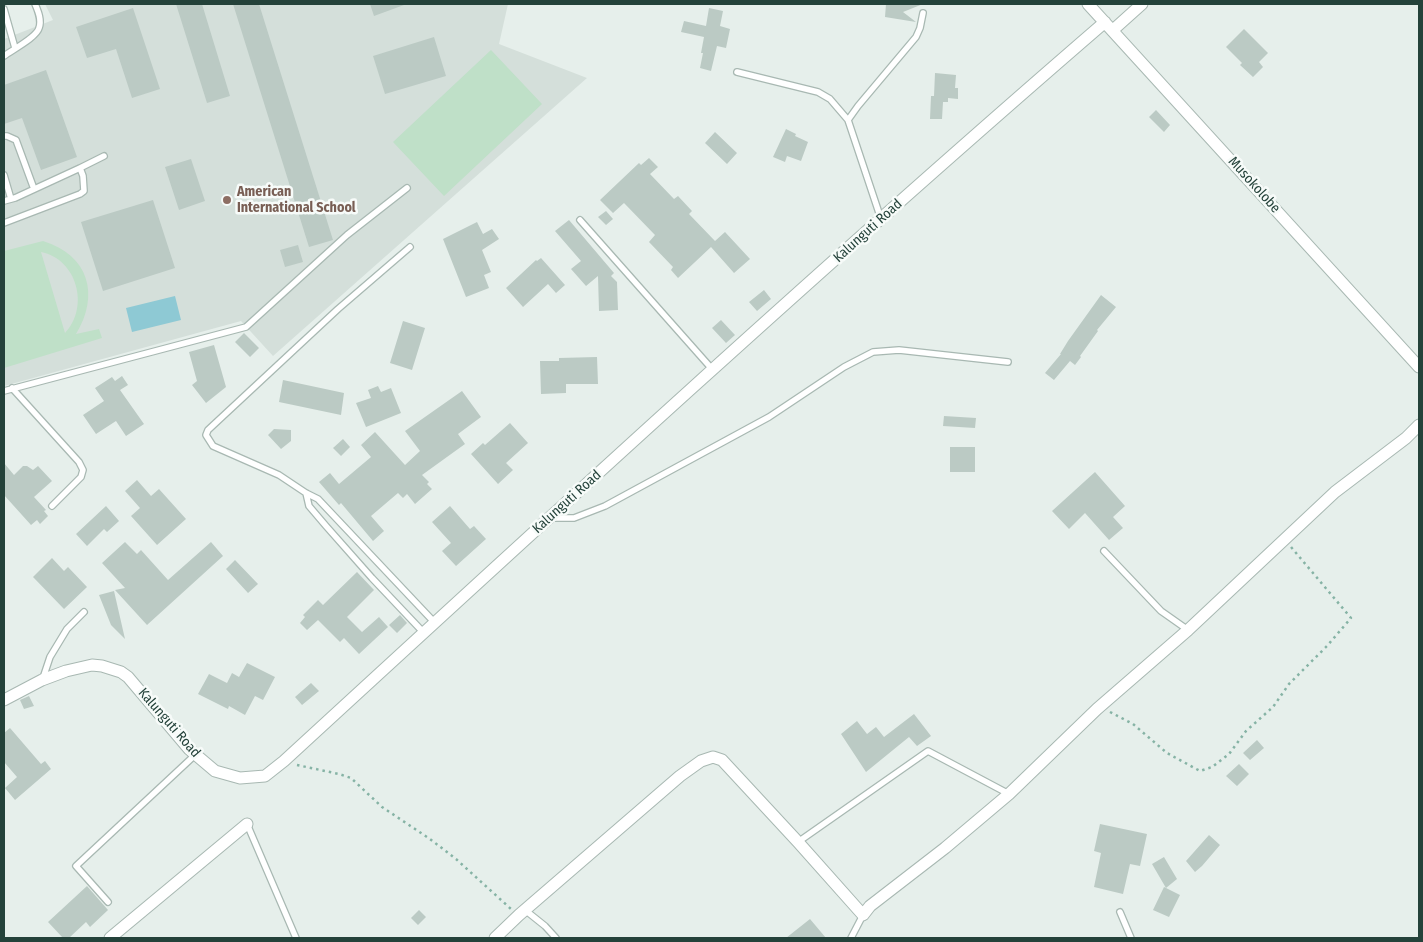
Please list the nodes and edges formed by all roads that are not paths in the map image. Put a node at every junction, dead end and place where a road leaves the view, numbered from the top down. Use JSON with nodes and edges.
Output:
{"nodes":[{"id":1,"x":35,"y":4,"type":"edge"},
{"id":2,"x":1088,"y":4,"type":"edge"},
{"id":3,"x":1142,"y":4,"type":"edge"},
{"id":4,"x":4,"y":9,"type":"edge"},
{"id":5,"x":922,"y":13,"type":"dead end"},
{"id":6,"x":1109,"y":26,"type":"junction"},
{"id":7,"x":15,"y":48,"type":"junction"},
{"id":8,"x":4,"y":56,"type":"edge"},
{"id":9,"x":737,"y":72,"type":"dead end"},
{"id":10,"x":848,"y":120,"type":"junction"},
{"id":11,"x":4,"y":136,"type":"edge"},
{"id":12,"x":104,"y":156,"type":"dead end"},
{"id":13,"x":80,"y":168,"type":"junction"},
{"id":14,"x":4,"y":174,"type":"edge"},
{"id":15,"x":407,"y":188,"type":"dead end"},
{"id":16,"x":34,"y":189,"type":"junction"},
{"id":17,"x":11,"y":199,"type":"junction"},
{"id":18,"x":4,"y":201,"type":"edge"},
{"id":19,"x":881,"y":219,"type":"junction"},
{"id":20,"x":580,"y":220,"type":"dead end"},
{"id":21,"x":4,"y":222,"type":"edge"},
{"id":22,"x":410,"y":247,"type":"dead end"},
{"id":23,"x":1008,"y":362,"type":"dead end"},
{"id":24,"x":1419,"y":367,"type":"edge"},
{"id":25,"x":712,"y":370,"type":"junction"},
{"id":26,"x":12,"y":388,"type":"junction"},
{"id":27,"x":4,"y":391,"type":"edge"},
{"id":28,"x":1419,"y":425,"type":"edge"},
{"id":29,"x":306,"y":493,"type":"junction"},
{"id":30,"x":52,"y":506,"type":"dead end"},
{"id":31,"x":549,"y":518,"type":"junction"},
{"id":32,"x":1104,"y":551,"type":"dead end"},
{"id":33,"x":84,"y":612,"type":"dead end"},
{"id":34,"x":435,"y":622,"type":"junction"},
{"id":35,"x":1188,"y":630,"type":"junction"},
{"id":36,"x":424,"y":633,"type":"junction"},
{"id":37,"x":42,"y":680,"type":"junction"},
{"id":38,"x":4,"y":700,"type":"edge"},
{"id":39,"x":195,"y":755,"type":"junction"},
{"id":40,"x":1009,"y":794,"type":"junction"},
{"id":41,"x":247,"y":824,"type":"joint"},
{"id":42,"x":798,"y":842,"type":"junction"},
{"id":43,"x":108,"y":902,"type":"dead end"},
{"id":44,"x":1120,"y":912,"type":"dead end"},
{"id":45,"x":522,"y":913,"type":"junction"},
{"id":46,"x":863,"y":916,"type":"junction"},
{"id":47,"x":110,"y":938,"type":"edge"},
{"id":48,"x":296,"y":938,"type":"edge"},
{"id":49,"x":495,"y":938,"type":"edge"},
{"id":50,"x":556,"y":938,"type":"edge"},
{"id":51,"x":851,"y":938,"type":"edge"},
{"id":52,"x":1131,"y":938,"type":"edge"}],
"edges":[{"from":1,"to":7,"type":"lane"},
{"from":2,"to":6,"type":"street","name":"Musokolobe"},
{"from":3,"to":6,"type":"street","name":"Kalunguti Road"},
{"from":4,"to":7,"type":"lane"},
{"from":5,"to":10,"type":"lane"},
{"from":6,"to":19,"type":"street","name":"Kalunguti Road"},
{"from":6,"to":24,"type":"street","name":"Musokolobe"},
{"from":7,"to":8,"type":"lane"},
{"from":9,"to":10,"type":"lane"},
{"from":10,"to":19,"type":"lane"},
{"from":11,"to":16,"type":"lane"},
{"from":12,"to":13,"type":"lane"},
{"from":13,"to":16,"type":"lane"},
{"from":13,"to":21,"type":"lane"},
{"from":14,"to":17,"type":"lane"},
{"from":15,"to":26,"type":"lane"},
{"from":16,"to":17,"type":"lane"},
{"from":17,"to":18,"type":"lane"},
{"from":19,"to":25,"type":"street","name":"Kalunguti Road"},
{"from":20,"to":25,"type":"lane"},
{"from":22,"to":29,"type":"lane"},
{"from":23,"to":31,"type":"lane"},
{"from":25,"to":31,"type":"street","name":"Kalunguti Road"},
{"from":26,"to":27,"type":"lane"},
{"from":26,"to":30,"type":"lane"},
{"from":28,"to":35,"type":"street"},
{"from":29,"to":34,"type":"lane"},
{"from":29,"to":36,"type":"lane"},
{"from":31,"to":34,"type":"street","name":"Kalunguti Road"},
{"from":32,"to":35,"type":"lane"},
{"from":33,"to":37,"type":"lane"},
{"from":34,"to":36,"type":"street","name":"Kalunguti Road"},
{"from":35,"to":40,"type":"street"},
{"from":36,"to":39,"type":"street","name":"Kalunguti Road"},
{"from":37,"to":38,"type":"street","name":"Kalunguti Road"},
{"from":37,"to":39,"type":"street","name":"Kalunguti Road"},
{"from":39,"to":43,"type":"lane"},
{"from":40,"to":42,"type":"lane"},
{"from":40,"to":46,"type":"street"},
{"from":41,"to":47,"type":"street"},
{"from":41,"to":48,"type":"lane"},
{"from":42,"to":45,"type":"street"},
{"from":42,"to":46,"type":"street"},
{"from":44,"to":52,"type":"lane"},
{"from":45,"to":49,"type":"street"},
{"from":45,"to":50,"type":"lane"},
{"from":46,"to":51,"type":"lane"}]}
